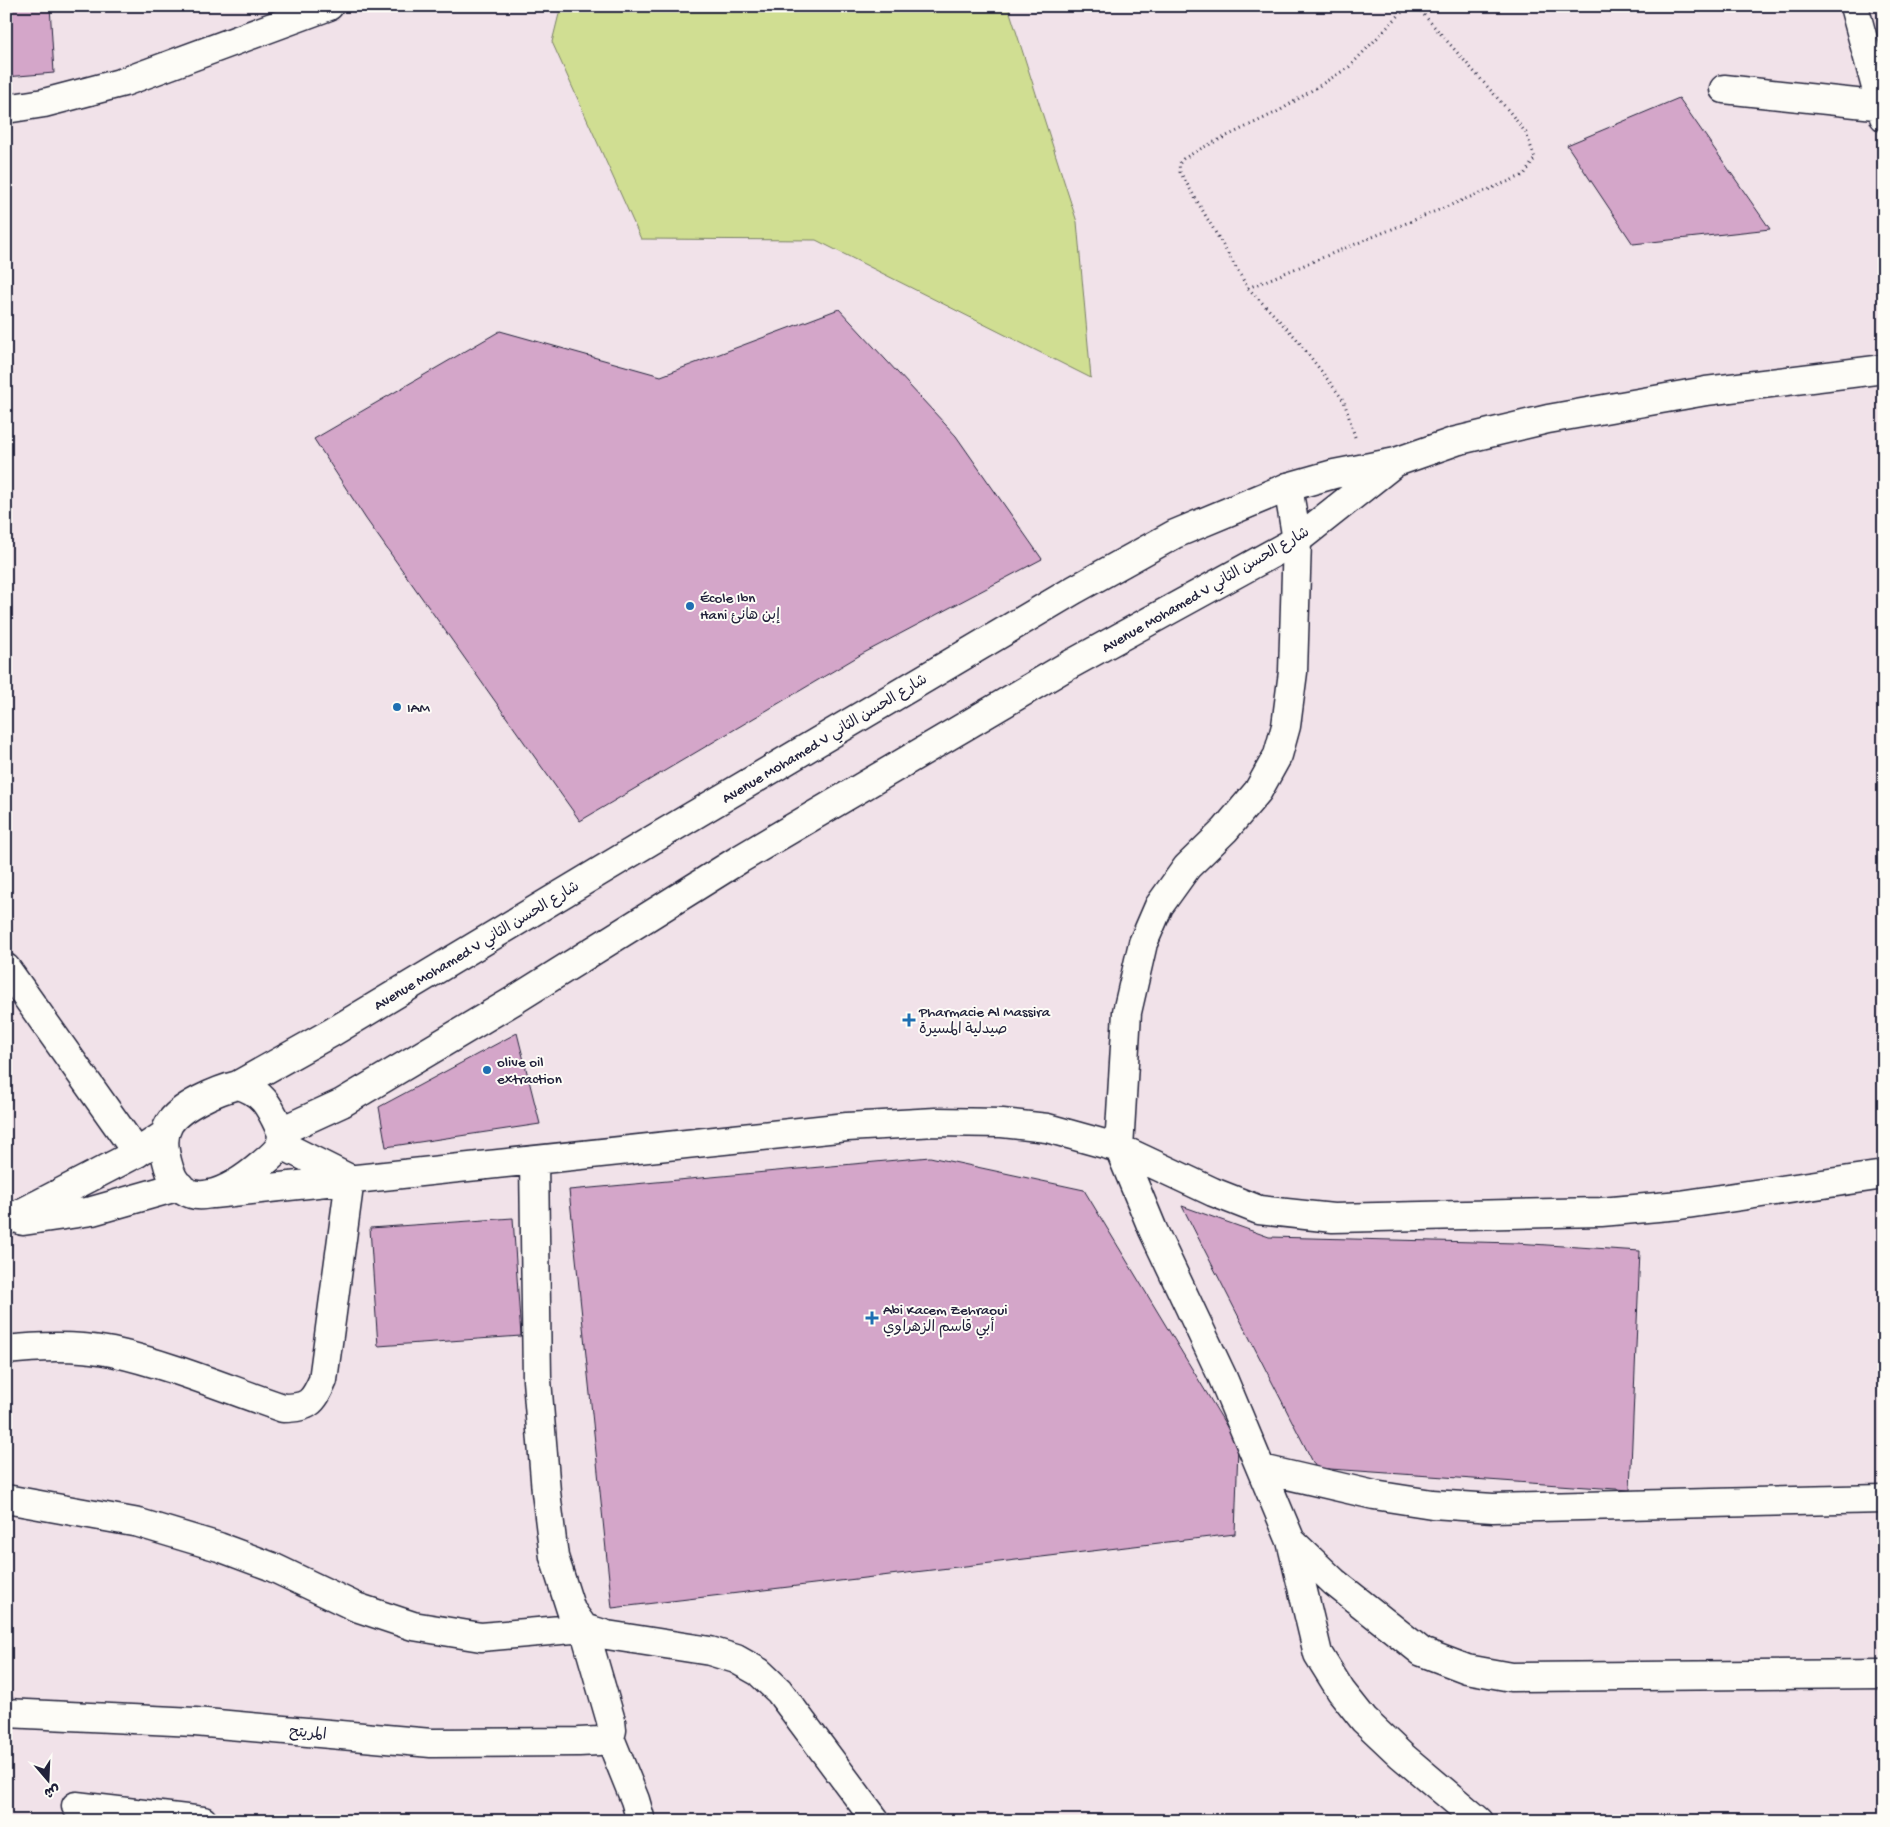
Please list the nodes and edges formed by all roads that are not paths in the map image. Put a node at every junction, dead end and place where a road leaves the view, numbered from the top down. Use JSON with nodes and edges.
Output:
{"nodes":[{"id":1,"x":329,"y":6,"type":"edge"},
{"id":2,"x":1854,"y":6,"type":"edge"},
{"id":3,"x":1724,"y":89,"type":"dead end"},
{"id":4,"x":6,"y":109,"type":"edge"},
{"id":5,"x":1883,"y":109,"type":"edge"},
{"id":6,"x":1884,"y":369,"type":"edge"},
{"id":7,"x":1396,"y":462,"type":"junction"},
{"id":8,"x":1288,"y":487,"type":"junction"},
{"id":9,"x":1298,"y":540,"type":"junction"},
{"id":10,"x":6,"y":968,"type":"edge"},
{"id":11,"x":238,"y":1085,"type":"junction"},
{"id":12,"x":164,"y":1135,"type":"junction"},
{"id":13,"x":282,"y":1138,"type":"junction"},
{"id":14,"x":1119,"y":1148,"type":"junction"},
{"id":15,"x":138,"y":1153,"type":"junction"},
{"id":16,"x":534,"y":1161,"type":"junction"},
{"id":17,"x":1884,"y":1175,"type":"edge"},
{"id":18,"x":350,"y":1179,"type":"junction"},
{"id":19,"x":180,"y":1186,"type":"junction"},
{"id":20,"x":213,"y":1194,"type":"junction"},
{"id":21,"x":6,"y":1222,"type":"edge"},
{"id":22,"x":6,"y":1350,"type":"edge"},
{"id":23,"x":1262,"y":1469,"type":"junction"},
{"id":24,"x":6,"y":1499,"type":"edge"},
{"id":25,"x":1884,"y":1499,"type":"edge"},
{"id":26,"x":1291,"y":1541,"type":"junction"},
{"id":27,"x":584,"y":1628,"type":"junction"},
{"id":28,"x":1884,"y":1674,"type":"edge"},
{"id":29,"x":6,"y":1713,"type":"edge"},
{"id":30,"x":610,"y":1738,"type":"junction"},
{"id":31,"x":76,"y":1806,"type":"dead end"},
{"id":32,"x":1474,"y":1819,"type":"edge"},
{"id":33,"x":203,"y":1821,"type":"edge"},
{"id":34,"x":641,"y":1821,"type":"edge"},
{"id":35,"x":876,"y":1821,"type":"edge"}],
"edges":[{"from":1,"to":4,"type":"street"},
{"from":2,"to":5,"type":"street"},
{"from":3,"to":5,"type":"street"},
{"from":6,"to":7,"type":"street"},
{"from":7,"to":8,"type":"street","name":"Avenue Mohamed V شارع الحسن الثاني"},
{"from":7,"to":9,"type":"street","name":"Avenue Mohamed V شارع الحسن الثاني"},
{"from":8,"to":9,"type":"street"},
{"from":8,"to":11,"type":"street","name":"Avenue Mohamed V شارع الحسن الثاني"},
{"from":9,"to":13,"type":"street","name":"Avenue Mohamed V شارع الحسن الثاني"},
{"from":9,"to":14,"type":"street"},
{"from":10,"to":15,"type":"street"},
{"from":11,"to":12,"type":"street"},
{"from":11,"to":13,"type":"street"},
{"from":12,"to":15,"type":"street"},
{"from":12,"to":19,"type":"street"},
{"from":13,"to":18,"type":"street"},
{"from":13,"to":20,"type":"street"},
{"from":14,"to":16,"type":"street"},
{"from":14,"to":17,"type":"street"},
{"from":14,"to":23,"type":"street"},
{"from":15,"to":21,"type":"street"},
{"from":16,"to":18,"type":"street"},
{"from":16,"to":27,"type":"street"},
{"from":18,"to":20,"type":"street"},
{"from":18,"to":22,"type":"street"},
{"from":19,"to":20,"type":"street"},
{"from":19,"to":21,"type":"street"},
{"from":23,"to":25,"type":"street"},
{"from":23,"to":26,"type":"street"},
{"from":24,"to":27,"type":"street"},
{"from":26,"to":28,"type":"street"},
{"from":26,"to":32,"type":"street"},
{"from":27,"to":30,"type":"street"},
{"from":27,"to":35,"type":"street"},
{"from":29,"to":30,"type":"street","name":"المريتح"},
{"from":30,"to":34,"type":"street"},
{"from":31,"to":33,"type":"street"}]}
